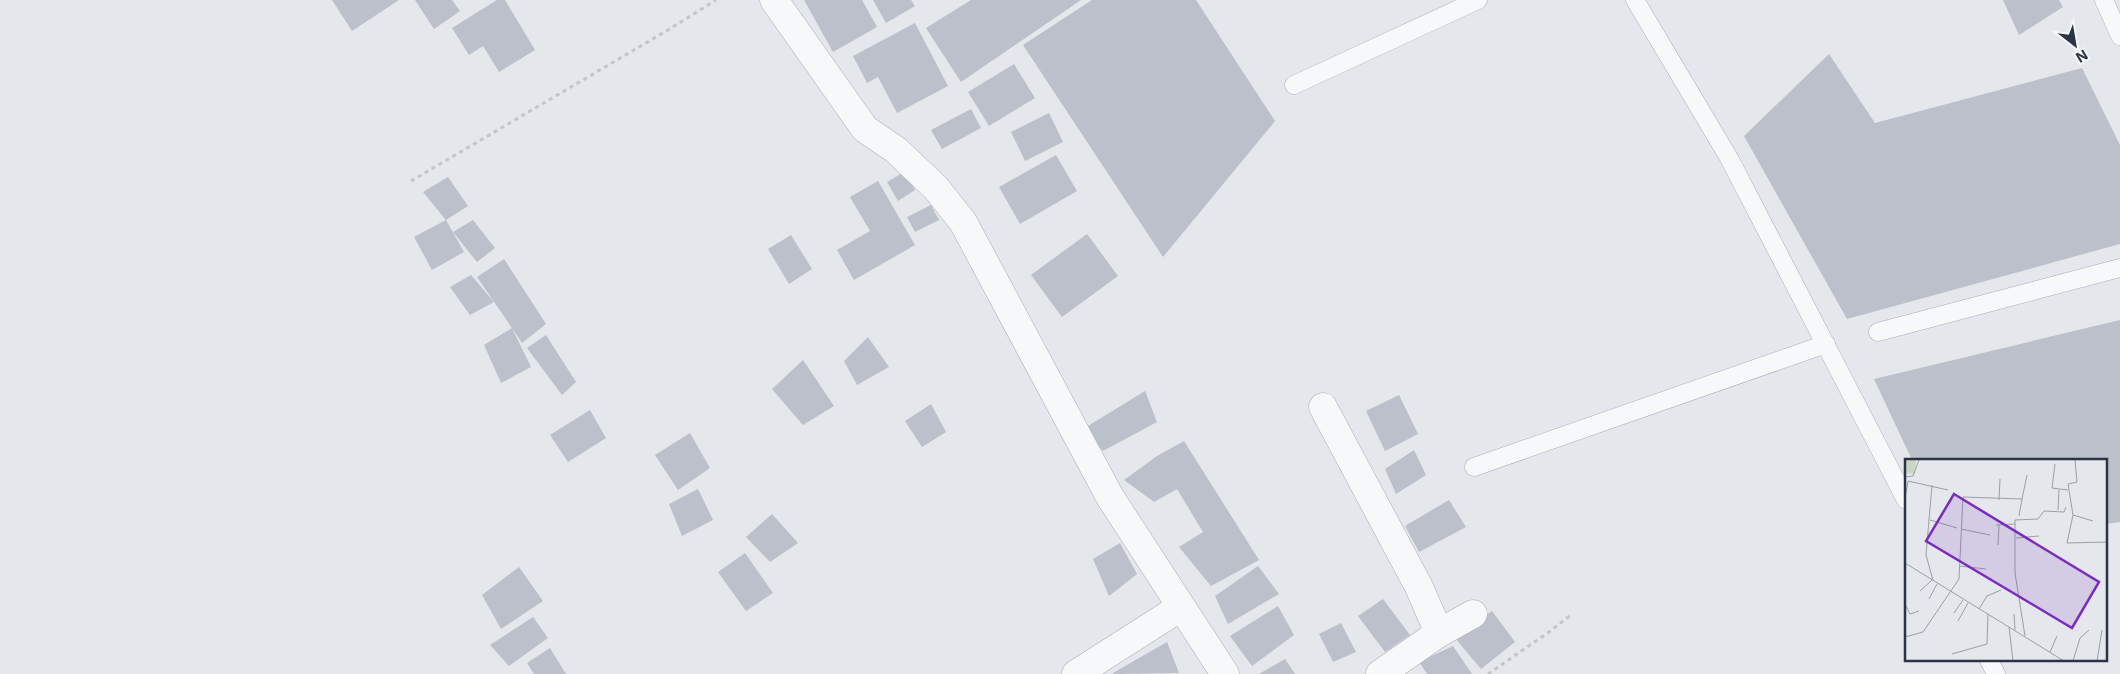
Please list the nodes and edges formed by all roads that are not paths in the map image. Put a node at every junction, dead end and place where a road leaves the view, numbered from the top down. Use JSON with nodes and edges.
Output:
{"nodes":[{"id":1,"x":774,"y":0,"type":"edge"},
{"id":2,"x":1478,"y":0,"type":"edge"},
{"id":3,"x":1635,"y":0,"type":"edge"},
{"id":4,"x":2104,"y":0,"type":"edge"},
{"id":5,"x":2120,"y":36,"type":"edge"},
{"id":6,"x":1294,"y":85,"type":"dead end"},
{"id":7,"x":2120,"y":268,"type":"edge"},
{"id":8,"x":1878,"y":332,"type":"dead end"},
{"id":9,"x":1826,"y":344,"type":"junction"},
{"id":10,"x":1323,"y":407,"type":"dead end"},
{"id":11,"x":1474,"y":468,"type":"dead end"},
{"id":12,"x":1905,"y":498,"type":"edge"},
{"id":13,"x":1181,"y":606,"type":"junction"},
{"id":14,"x":1472,"y":614,"type":"dead end"},
{"id":15,"x":1439,"y":633,"type":"junction"},
{"id":16,"x":1990,"y":662,"type":"edge"},
{"id":17,"x":1076,"y":674,"type":"edge"},
{"id":18,"x":1225,"y":674,"type":"edge"},
{"id":19,"x":1380,"y":674,"type":"edge"},
{"id":20,"x":1996,"y":674,"type":"edge"}],
"edges":[{"from":1,"to":13,"type":"street"},
{"from":2,"to":6,"type":"lane"},
{"from":3,"to":9,"type":"lane"},
{"from":4,"to":5,"type":"lane"},
{"from":7,"to":8,"type":"lane"},
{"from":9,"to":11,"type":"lane"},
{"from":9,"to":12,"type":"lane"},
{"from":10,"to":15,"type":"street"},
{"from":13,"to":17,"type":"street"},
{"from":13,"to":18,"type":"street"},
{"from":14,"to":15,"type":"street"},
{"from":15,"to":19,"type":"street"},
{"from":16,"to":20,"type":"lane"}]}
